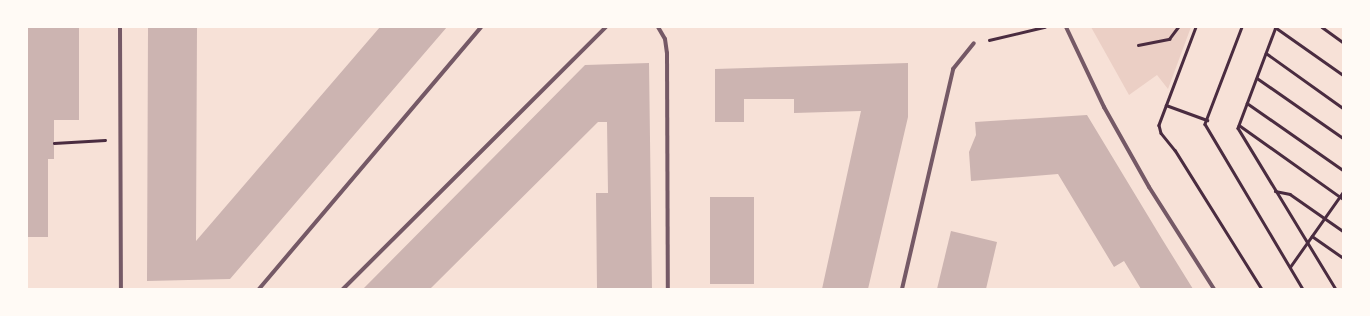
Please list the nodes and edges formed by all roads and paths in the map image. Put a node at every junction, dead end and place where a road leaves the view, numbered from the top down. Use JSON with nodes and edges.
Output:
{"nodes":[{"id":1,"x":120,"y":27,"type":"edge"},
{"id":2,"x":481,"y":27,"type":"edge"},
{"id":3,"x":606,"y":27,"type":"edge"},
{"id":4,"x":658,"y":27,"type":"edge"},
{"id":5,"x":1044,"y":27,"type":"edge"},
{"id":6,"x":1066,"y":27,"type":"edge"},
{"id":7,"x":1178,"y":27,"type":"edge"},
{"id":8,"x":1196,"y":27,"type":"edge"},
{"id":9,"x":1242,"y":27,"type":"edge"},
{"id":10,"x":1276,"y":27,"type":"edge"},
{"id":11,"x":1322,"y":27,"type":"edge"},
{"id":12,"x":1343,"y":42,"type":"edge"},
{"id":13,"x":974,"y":43,"type":"joint"},
{"id":14,"x":1138,"y":45,"type":"dead end"},
{"id":15,"x":1266,"y":53,"type":"junction"},
{"id":16,"x":1343,"y":75,"type":"edge"},
{"id":17,"x":1257,"y":78,"type":"junction"},
{"id":18,"x":1247,"y":103,"type":"junction"},
{"id":19,"x":1166,"y":106,"type":"junction"},
{"id":20,"x":1343,"y":108,"type":"edge"},
{"id":21,"x":1207,"y":120,"type":"junction"},
{"id":22,"x":1239,"y":125,"type":"junction"},
{"id":23,"x":1343,"y":138,"type":"edge"},
{"id":24,"x":120,"y":139,"type":"junction"},
{"id":25,"x":54,"y":143,"type":"dead end"},
{"id":26,"x":1343,"y":170,"type":"edge"},
{"id":27,"x":1275,"y":191,"type":"junction"},
{"id":28,"x":1343,"y":192,"type":"edge"},
{"id":29,"x":1340,"y":196,"type":"junction"},
{"id":30,"x":1343,"y":199,"type":"edge"},
{"id":31,"x":1325,"y":218,"type":"junction"},
{"id":32,"x":1343,"y":231,"type":"edge"},
{"id":33,"x":1312,"y":236,"type":"junction"},
{"id":34,"x":1307,"y":243,"type":"junction"},
{"id":35,"x":1343,"y":258,"type":"edge"},
{"id":36,"x":1290,"y":267,"type":"junction"},
{"id":37,"x":121,"y":289,"type":"edge"},
{"id":38,"x":259,"y":289,"type":"edge"},
{"id":39,"x":343,"y":289,"type":"edge"},
{"id":40,"x":668,"y":289,"type":"edge"},
{"id":41,"x":902,"y":289,"type":"edge"},
{"id":42,"x":1214,"y":289,"type":"edge"},
{"id":43,"x":1262,"y":289,"type":"edge"},
{"id":44,"x":1303,"y":289,"type":"edge"},
{"id":45,"x":1336,"y":289,"type":"edge"}],
"edges":[{"from":1,"to":24,"type":"street"},
{"from":2,"to":38,"type":"street"},
{"from":3,"to":39,"type":"street"},
{"from":4,"to":40,"type":"street"},
{"from":5,"to":13,"type":"path"},
{"from":6,"to":42,"type":"street"},
{"from":7,"to":14,"type":"path"},
{"from":8,"to":19,"type":"path"},
{"from":9,"to":21,"type":"path"},
{"from":10,"to":15,"type":"path"},
{"from":10,"to":16,"type":"path"},
{"from":11,"to":12,"type":"path"},
{"from":13,"to":41,"type":"street"},
{"from":15,"to":17,"type":"path"},
{"from":15,"to":20,"type":"path"},
{"from":17,"to":18,"type":"path"},
{"from":17,"to":23,"type":"path"},
{"from":18,"to":22,"type":"path"},
{"from":18,"to":26,"type":"path"},
{"from":19,"to":21,"type":"path"},
{"from":19,"to":43,"type":"path"},
{"from":21,"to":36,"type":"path"},
{"from":22,"to":27,"type":"path"},
{"from":22,"to":29,"type":"path"},
{"from":24,"to":25,"type":"path"},
{"from":24,"to":37,"type":"street"},
{"from":27,"to":31,"type":"path"},
{"from":27,"to":34,"type":"path"},
{"from":28,"to":29,"type":"path"},
{"from":29,"to":30,"type":"path"},
{"from":29,"to":31,"type":"path"},
{"from":31,"to":32,"type":"path"},
{"from":31,"to":33,"type":"path"},
{"from":33,"to":34,"type":"path"},
{"from":33,"to":35,"type":"path"},
{"from":34,"to":36,"type":"path"},
{"from":34,"to":45,"type":"path"},
{"from":36,"to":44,"type":"path"}]}
